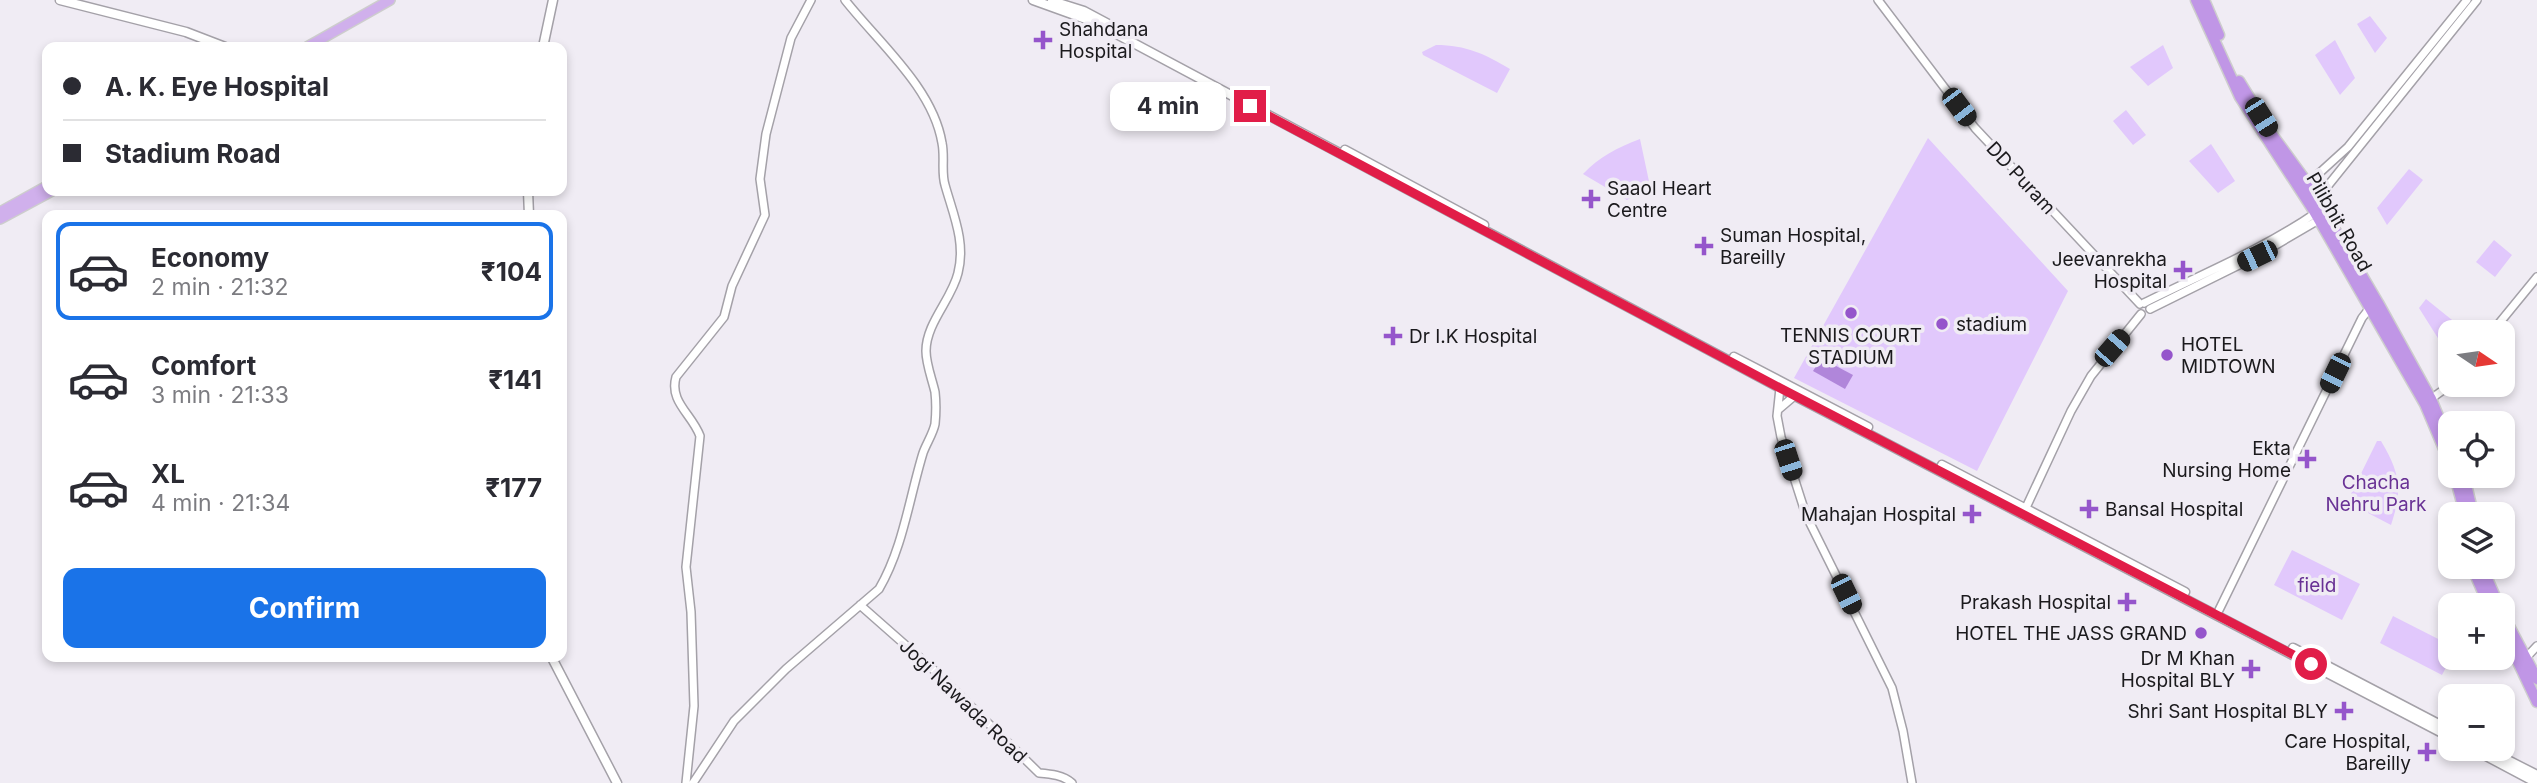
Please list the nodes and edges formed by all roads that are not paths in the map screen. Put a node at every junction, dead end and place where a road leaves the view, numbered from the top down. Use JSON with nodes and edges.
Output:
{"nodes":[{"id":1,"x":60,"y":0,"type":"edge"},
{"id":2,"x":390,"y":0,"type":"edge"},
{"id":3,"x":398,"y":0,"type":"edge"},
{"id":4,"x":553,"y":0,"type":"edge"},
{"id":5,"x":811,"y":0,"type":"edge"},
{"id":6,"x":845,"y":0,"type":"edge"},
{"id":7,"x":1033,"y":0,"type":"edge"},
{"id":8,"x":1049,"y":0,"type":"edge"},
{"id":9,"x":1878,"y":0,"type":"edge"},
{"id":10,"x":2196,"y":0,"type":"edge"},
{"id":11,"x":2204,"y":0,"type":"edge"},
{"id":12,"x":2467,"y":0,"type":"edge"},
{"id":13,"x":2477,"y":0,"type":"edge"},
{"id":14,"x":212,"y":42,"type":"edge"},
{"id":15,"x":316,"y":42,"type":"edge"},
{"id":16,"x":329,"y":42,"type":"edge"},
{"id":17,"x":544,"y":42,"type":"edge"},
{"id":18,"x":2304,"y":187,"type":"junction"},
{"id":19,"x":42,"y":189,"type":"edge"},
{"id":20,"x":43,"y":196,"type":"edge"},
{"id":21,"x":2318,"y":211,"type":"junction"},
{"id":22,"x":0,"y":212,"type":"edge"},
{"id":23,"x":0,"y":219,"type":"edge"},
{"id":24,"x":2537,"y":277,"type":"edge"},
{"id":25,"x":2145,"y":305,"type":"junction"},
{"id":26,"x":2369,"y":309,"type":"junction"},
{"id":27,"x":2502,"y":320,"type":"edge"},
{"id":28,"x":1782,"y":385,"type":"junction"},
{"id":29,"x":1798,"y":393,"type":"junction"},
{"id":30,"x":2438,"y":394,"type":"edge"},
{"id":31,"x":2428,"y":402,"type":"junction"},
{"id":32,"x":1779,"y":410,"type":"junction"},
{"id":33,"x":2438,"y":422,"type":"edge"},
{"id":34,"x":2438,"y":430,"type":"edge"},
{"id":35,"x":2025,"y":511,"type":"junction"},
{"id":36,"x":860,"y":605,"type":"junction"},
{"id":37,"x":2218,"y":610,"type":"junction"},
{"id":38,"x":2515,"y":643,"type":"edge"},
{"id":39,"x":2537,"y":646,"type":"edge"},
{"id":40,"x":2515,"y":648,"type":"edge"},
{"id":41,"x":2523,"y":661,"type":"junction"},
{"id":42,"x":554,"y":662,"type":"edge"},
{"id":43,"x":2537,"y":680,"type":"edge"},
{"id":44,"x":2537,"y":702,"type":"edge"},
{"id":45,"x":2438,"y":724,"type":"edge"},
{"id":46,"x":2438,"y":731,"type":"edge"},
{"id":47,"x":2496,"y":761,"type":"edge"},
{"id":48,"x":2510,"y":761,"type":"edge"},
{"id":49,"x":2537,"y":775,"type":"edge"},
{"id":50,"x":617,"y":783,"type":"edge"},
{"id":51,"x":686,"y":783,"type":"edge"},
{"id":52,"x":693,"y":783,"type":"edge"},
{"id":53,"x":1072,"y":783,"type":"edge"},
{"id":54,"x":1912,"y":783,"type":"edge"},
{"id":55,"x":2537,"y":783,"type":"edge"}],
"edges":[{"from":1,"to":14,"type":"main road"},
{"from":2,"to":15,"type":"main road"},
{"from":3,"to":16,"type":"main road"},
{"from":4,"to":17,"type":"main road"},
{"from":5,"to":51,"type":"street"},
{"from":6,"to":36,"type":"street"},
{"from":7,"to":28,"type":"main road"},
{"from":8,"to":28,"type":"main road"},
{"from":9,"to":25,"type":"street","name":"DD Puram"},
{"from":10,"to":18,"type":"highway","name":"Pilibhit Road"},
{"from":11,"to":18,"type":"highway"},
{"from":12,"to":18,"type":"street"},
{"from":13,"to":21,"type":"street"},
{"from":18,"to":21,"type":"highway","name":"Pilibhit Road"},
{"from":19,"to":22,"type":"main road"},
{"from":20,"to":23,"type":"main road"},
{"from":21,"to":25,"type":"street"},
{"from":21,"to":26,"type":"highway","name":"Pilibhit Road"},
{"from":21,"to":31,"type":"highway"},
{"from":24,"to":27,"type":"street"},
{"from":25,"to":35,"type":"street"},
{"from":26,"to":31,"type":"highway","name":"Pilibhit Road"},
{"from":26,"to":37,"type":"street"},
{"from":28,"to":29,"type":"main road"},
{"from":28,"to":32,"type":"street"},
{"from":29,"to":32,"type":"street"},
{"from":29,"to":35,"type":"main road"},
{"from":30,"to":31,"type":"street"},
{"from":31,"to":33,"type":"highway"},
{"from":31,"to":34,"type":"highway","name":"Pilibhit Road"},
{"from":32,"to":54,"type":"street"},
{"from":35,"to":37,"type":"main road"},
{"from":35,"to":46,"type":"main road"},
{"from":36,"to":52,"type":"street"},
{"from":36,"to":53,"type":"street","name":"Jogi Nawada Road"},
{"from":37,"to":45,"type":"main road"},
{"from":38,"to":41,"type":"highway"},
{"from":39,"to":41,"type":"street"},
{"from":40,"to":41,"type":"highway"},
{"from":41,"to":43,"type":"highway"},
{"from":41,"to":44,"type":"highway"},
{"from":42,"to":50,"type":"main road"},
{"from":47,"to":55,"type":"main road"},
{"from":48,"to":49,"type":"main road"}]}
